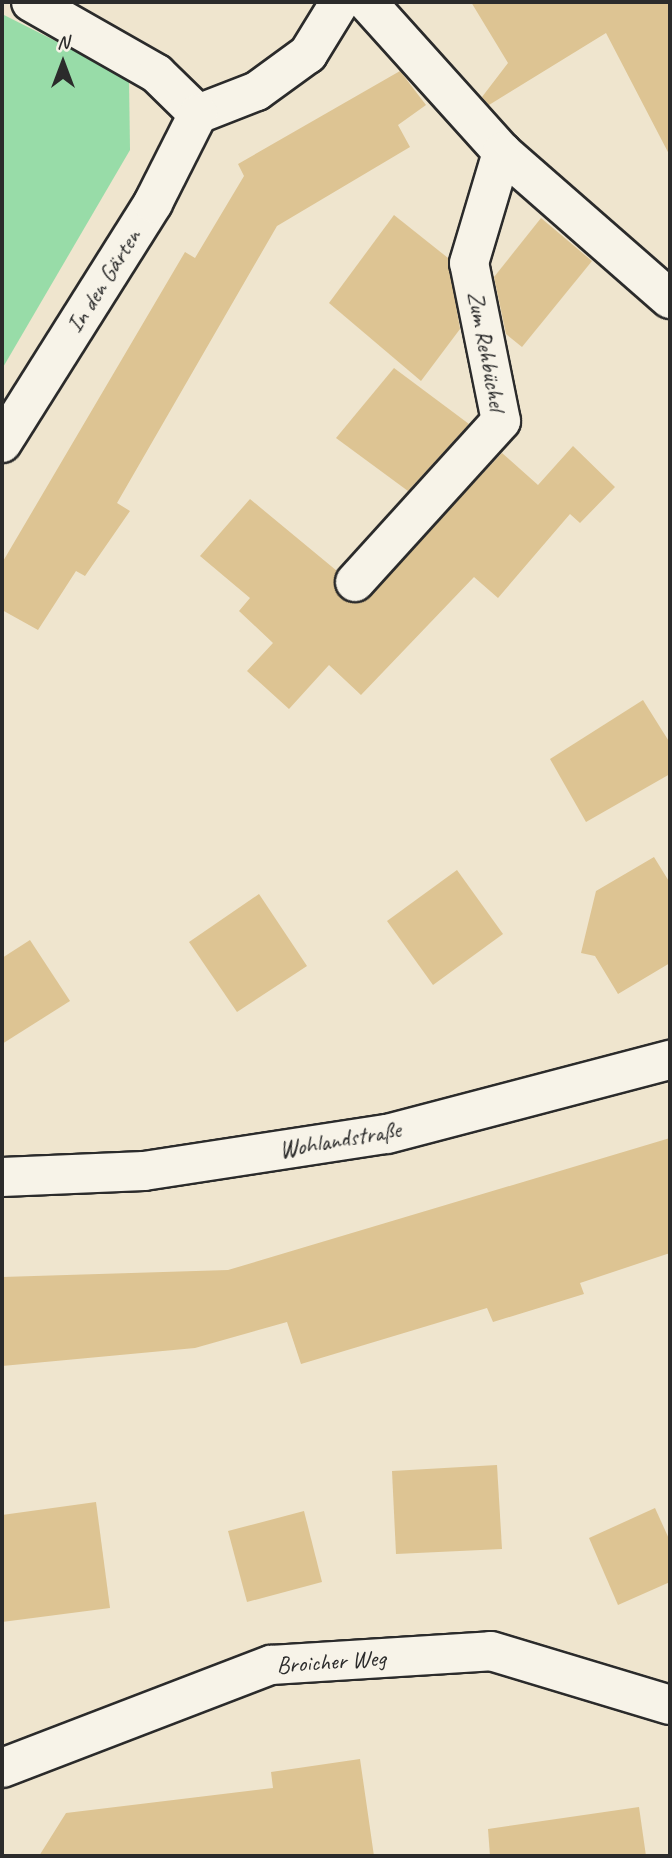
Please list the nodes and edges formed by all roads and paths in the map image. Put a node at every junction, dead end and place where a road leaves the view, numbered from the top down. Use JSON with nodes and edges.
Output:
{"nodes":[{"id":1,"x":31,"y":2,"type":"edge"},
{"id":2,"x":340,"y":2,"type":"edge"},
{"id":3,"x":367,"y":2,"type":"edge"},
{"id":4,"x":198,"y":114,"type":"junction"},
{"id":5,"x":502,"y":152,"type":"junction"},
{"id":6,"x":670,"y":299,"type":"edge"},
{"id":7,"x":2,"y":443,"type":"edge"},
{"id":8,"x":355,"y":582,"type":"dead end"},
{"id":9,"x":670,"y":1060,"type":"edge"},
{"id":10,"x":2,"y":1177,"type":"edge"},
{"id":11,"x":670,"y":1705,"type":"edge"},
{"id":12,"x":2,"y":1769,"type":"edge"}],
"edges":[{"from":1,"to":4,"type":"street"},
{"from":2,"to":4,"type":"street"},
{"from":3,"to":5,"type":"street"},
{"from":4,"to":7,"type":"street","name":"In den Gärten"},
{"from":5,"to":6,"type":"street"},
{"from":5,"to":8,"type":"street","name":"Zum Rehbüchel"},
{"from":9,"to":10,"type":"street","name":"Wohlandstraße"},
{"from":11,"to":12,"type":"street","name":"Broicher Weg"}]}
